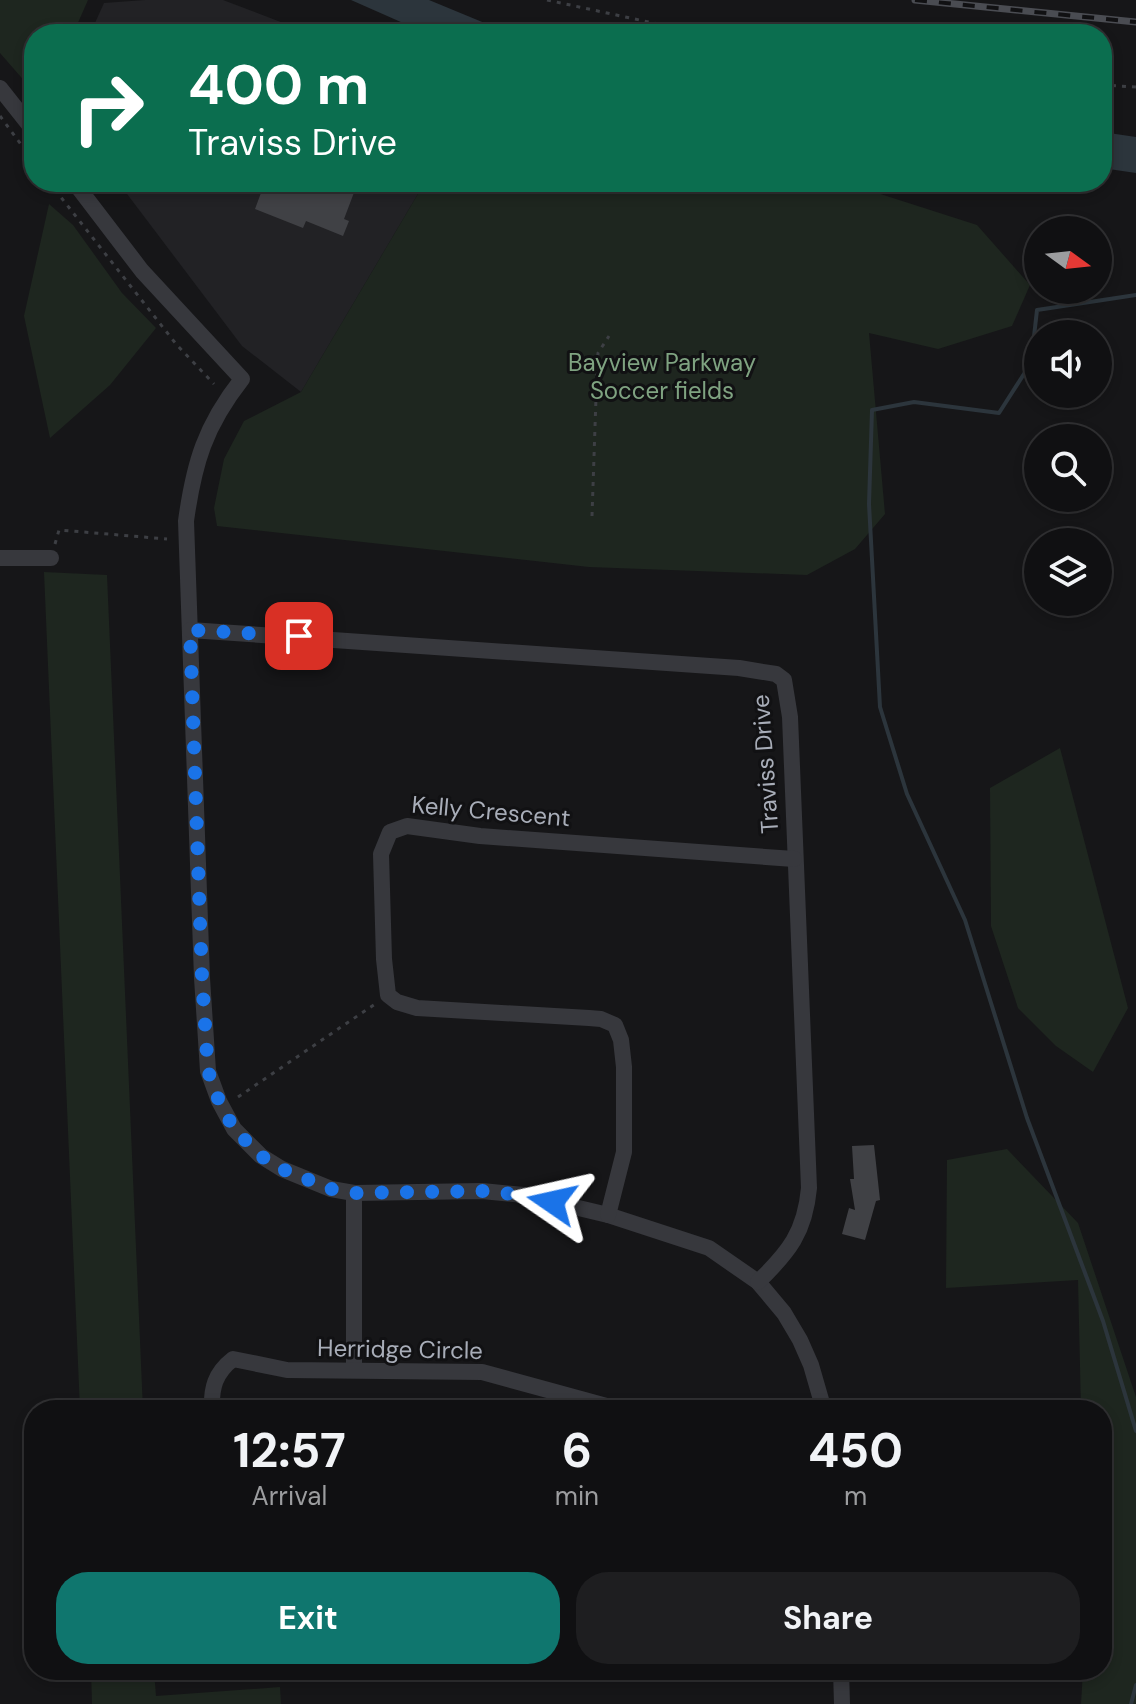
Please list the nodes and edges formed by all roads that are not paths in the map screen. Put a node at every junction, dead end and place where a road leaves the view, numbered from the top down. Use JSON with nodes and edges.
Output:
{"nodes":[{"id":1,"x":0,"y":88,"type":"edge"},
{"id":2,"x":24,"y":118,"type":"edge"},
{"id":3,"x":82,"y":192,"type":"edge"},
{"id":4,"x":0,"y":558,"type":"edge"},
{"id":5,"x":51,"y":558,"type":"road end"},
{"id":6,"x":190,"y":630,"type":"junction"},
{"id":7,"x":794,"y":859,"type":"junction"},
{"id":8,"x":354,"y":1193,"type":"junction"},
{"id":9,"x":608,"y":1215,"type":"junction"},
{"id":10,"x":758,"y":1282,"type":"junction"},
{"id":11,"x":354,"y":1370,"type":"junction"},
{"id":12,"x":212,"y":1400,"type":"edge"},
{"id":13,"x":584,"y":1400,"type":"edge"},
{"id":14,"x":821,"y":1400,"type":"edge"},
{"id":15,"x":841,"y":1680,"type":"edge"},
{"id":16,"x":842,"y":1704,"type":"edge"}],
"edges":[{"from":1,"to":2,"type":"street"},
{"from":3,"to":6,"type":"street"},
{"from":4,"to":5,"type":"street"},
{"from":6,"to":7,"type":"street","name":"Traviss Drive"},
{"from":6,"to":8,"type":"street"},
{"from":7,"to":9,"type":"street","name":"Kelly Crescent"},
{"from":7,"to":10,"type":"street","name":"Traviss Drive"},
{"from":8,"to":9,"type":"street"},
{"from":8,"to":11,"type":"street"},
{"from":9,"to":10,"type":"street"},
{"from":10,"to":14,"type":"street"},
{"from":11,"to":12,"type":"street","name":"Herridge Circle"},
{"from":11,"to":13,"type":"street","name":"Herridge Circle"},
{"from":15,"to":16,"type":"street"}]}
